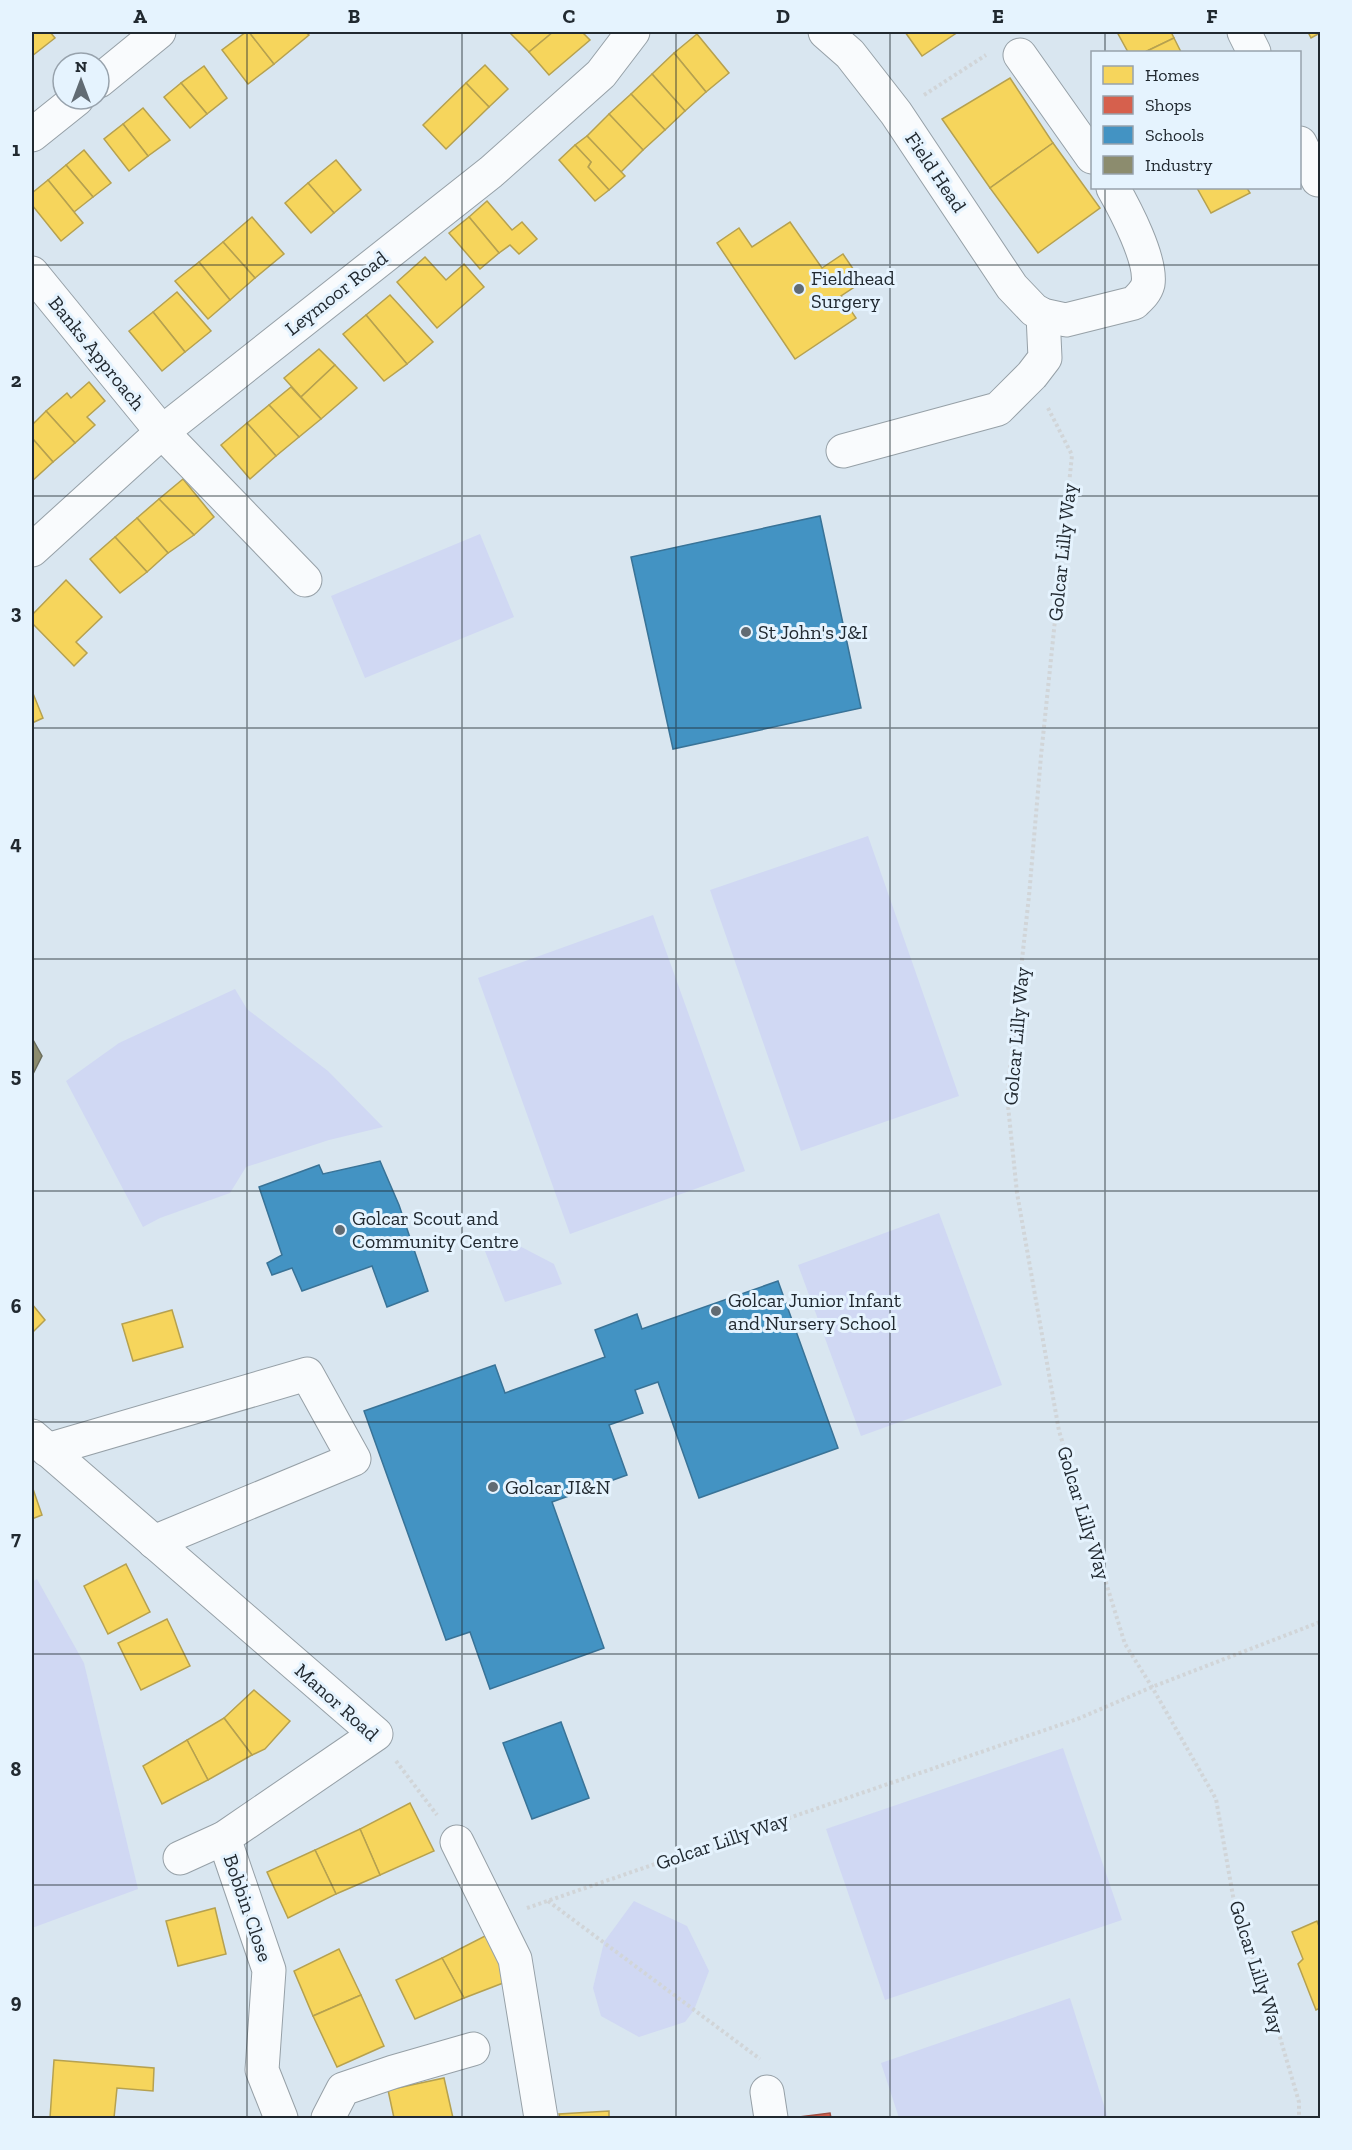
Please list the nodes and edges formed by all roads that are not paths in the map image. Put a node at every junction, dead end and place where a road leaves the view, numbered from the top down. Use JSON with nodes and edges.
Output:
{"nodes":[{"id":1,"x":159,"y":32,"type":"edge"},
{"id":2,"x":633,"y":32,"type":"edge"},
{"id":3,"x":825,"y":32,"type":"edge"},
{"id":4,"x":1244,"y":32,"type":"edge"},
{"id":5,"x":1254,"y":51,"type":"edge"},
{"id":6,"x":1006,"y":52,"type":"road end"},
{"id":7,"x":111,"y":71,"type":"edge"},
{"id":8,"x":62,"y":111,"type":"edge"},
{"id":9,"x":32,"y":135,"type":"edge"},
{"id":10,"x":1301,"y":147,"type":"edge"},
{"id":11,"x":1091,"y":157,"type":"edge"},
{"id":12,"x":1317,"y":180,"type":"dead end"},
{"id":13,"x":1114,"y":189,"type":"edge"},
{"id":14,"x":32,"y":273,"type":"edge"},
{"id":15,"x":1043,"y":315,"type":"junction"},
{"id":16,"x":162,"y":432,"type":"junction"},
{"id":17,"x":843,"y":451,"type":"dead end"},
{"id":18,"x":32,"y":550,"type":"edge"},
{"id":19,"x":305,"y":580,"type":"dead end"},
{"id":20,"x":39,"y":1443,"type":"edge"},
{"id":21,"x":154,"y":1542,"type":"junction"},
{"id":22,"x":376,"y":1734,"type":"joint"},
{"id":23,"x":224,"y":1838,"type":"junction"},
{"id":24,"x":457,"y":1842,"type":"road end"},
{"id":25,"x":180,"y":1858,"type":"dead end"},
{"id":26,"x":473,"y":2049,"type":"dead end"},
{"id":27,"x":281,"y":2118,"type":"edge"},
{"id":28,"x":328,"y":2118,"type":"edge"},
{"id":29,"x":542,"y":2118,"type":"edge"}],
"edges":[{"from":1,"to":7,"type":"street"},
{"from":2,"to":16,"type":"street","name":"Leymoor Road"},
{"from":3,"to":15,"type":"street","name":"Field Head"},
{"from":4,"to":5,"type":"street"},
{"from":6,"to":11,"type":"street"},
{"from":8,"to":9,"type":"street"},
{"from":10,"to":12,"type":"street"},
{"from":13,"to":15,"type":"street"},
{"from":14,"to":16,"type":"street","name":"Banks Approach"},
{"from":15,"to":17,"type":"street"},
{"from":16,"to":18,"type":"street","name":"Leymoor Road"},
{"from":16,"to":19,"type":"street","name":"Banks Approach"},
{"from":20,"to":21,"type":"street","name":"Manor Road"},
{"from":20,"to":21,"type":"street"},
{"from":21,"to":22,"type":"street","name":"Manor Road"},
{"from":22,"to":23,"type":"street","name":"Bobbin Close"},
{"from":23,"to":25,"type":"street","name":"Bobbin Close"},
{"from":23,"to":27,"type":"street","name":"Bobbin Close"},
{"from":24,"to":29,"type":"street"},
{"from":26,"to":28,"type":"street"}]}
